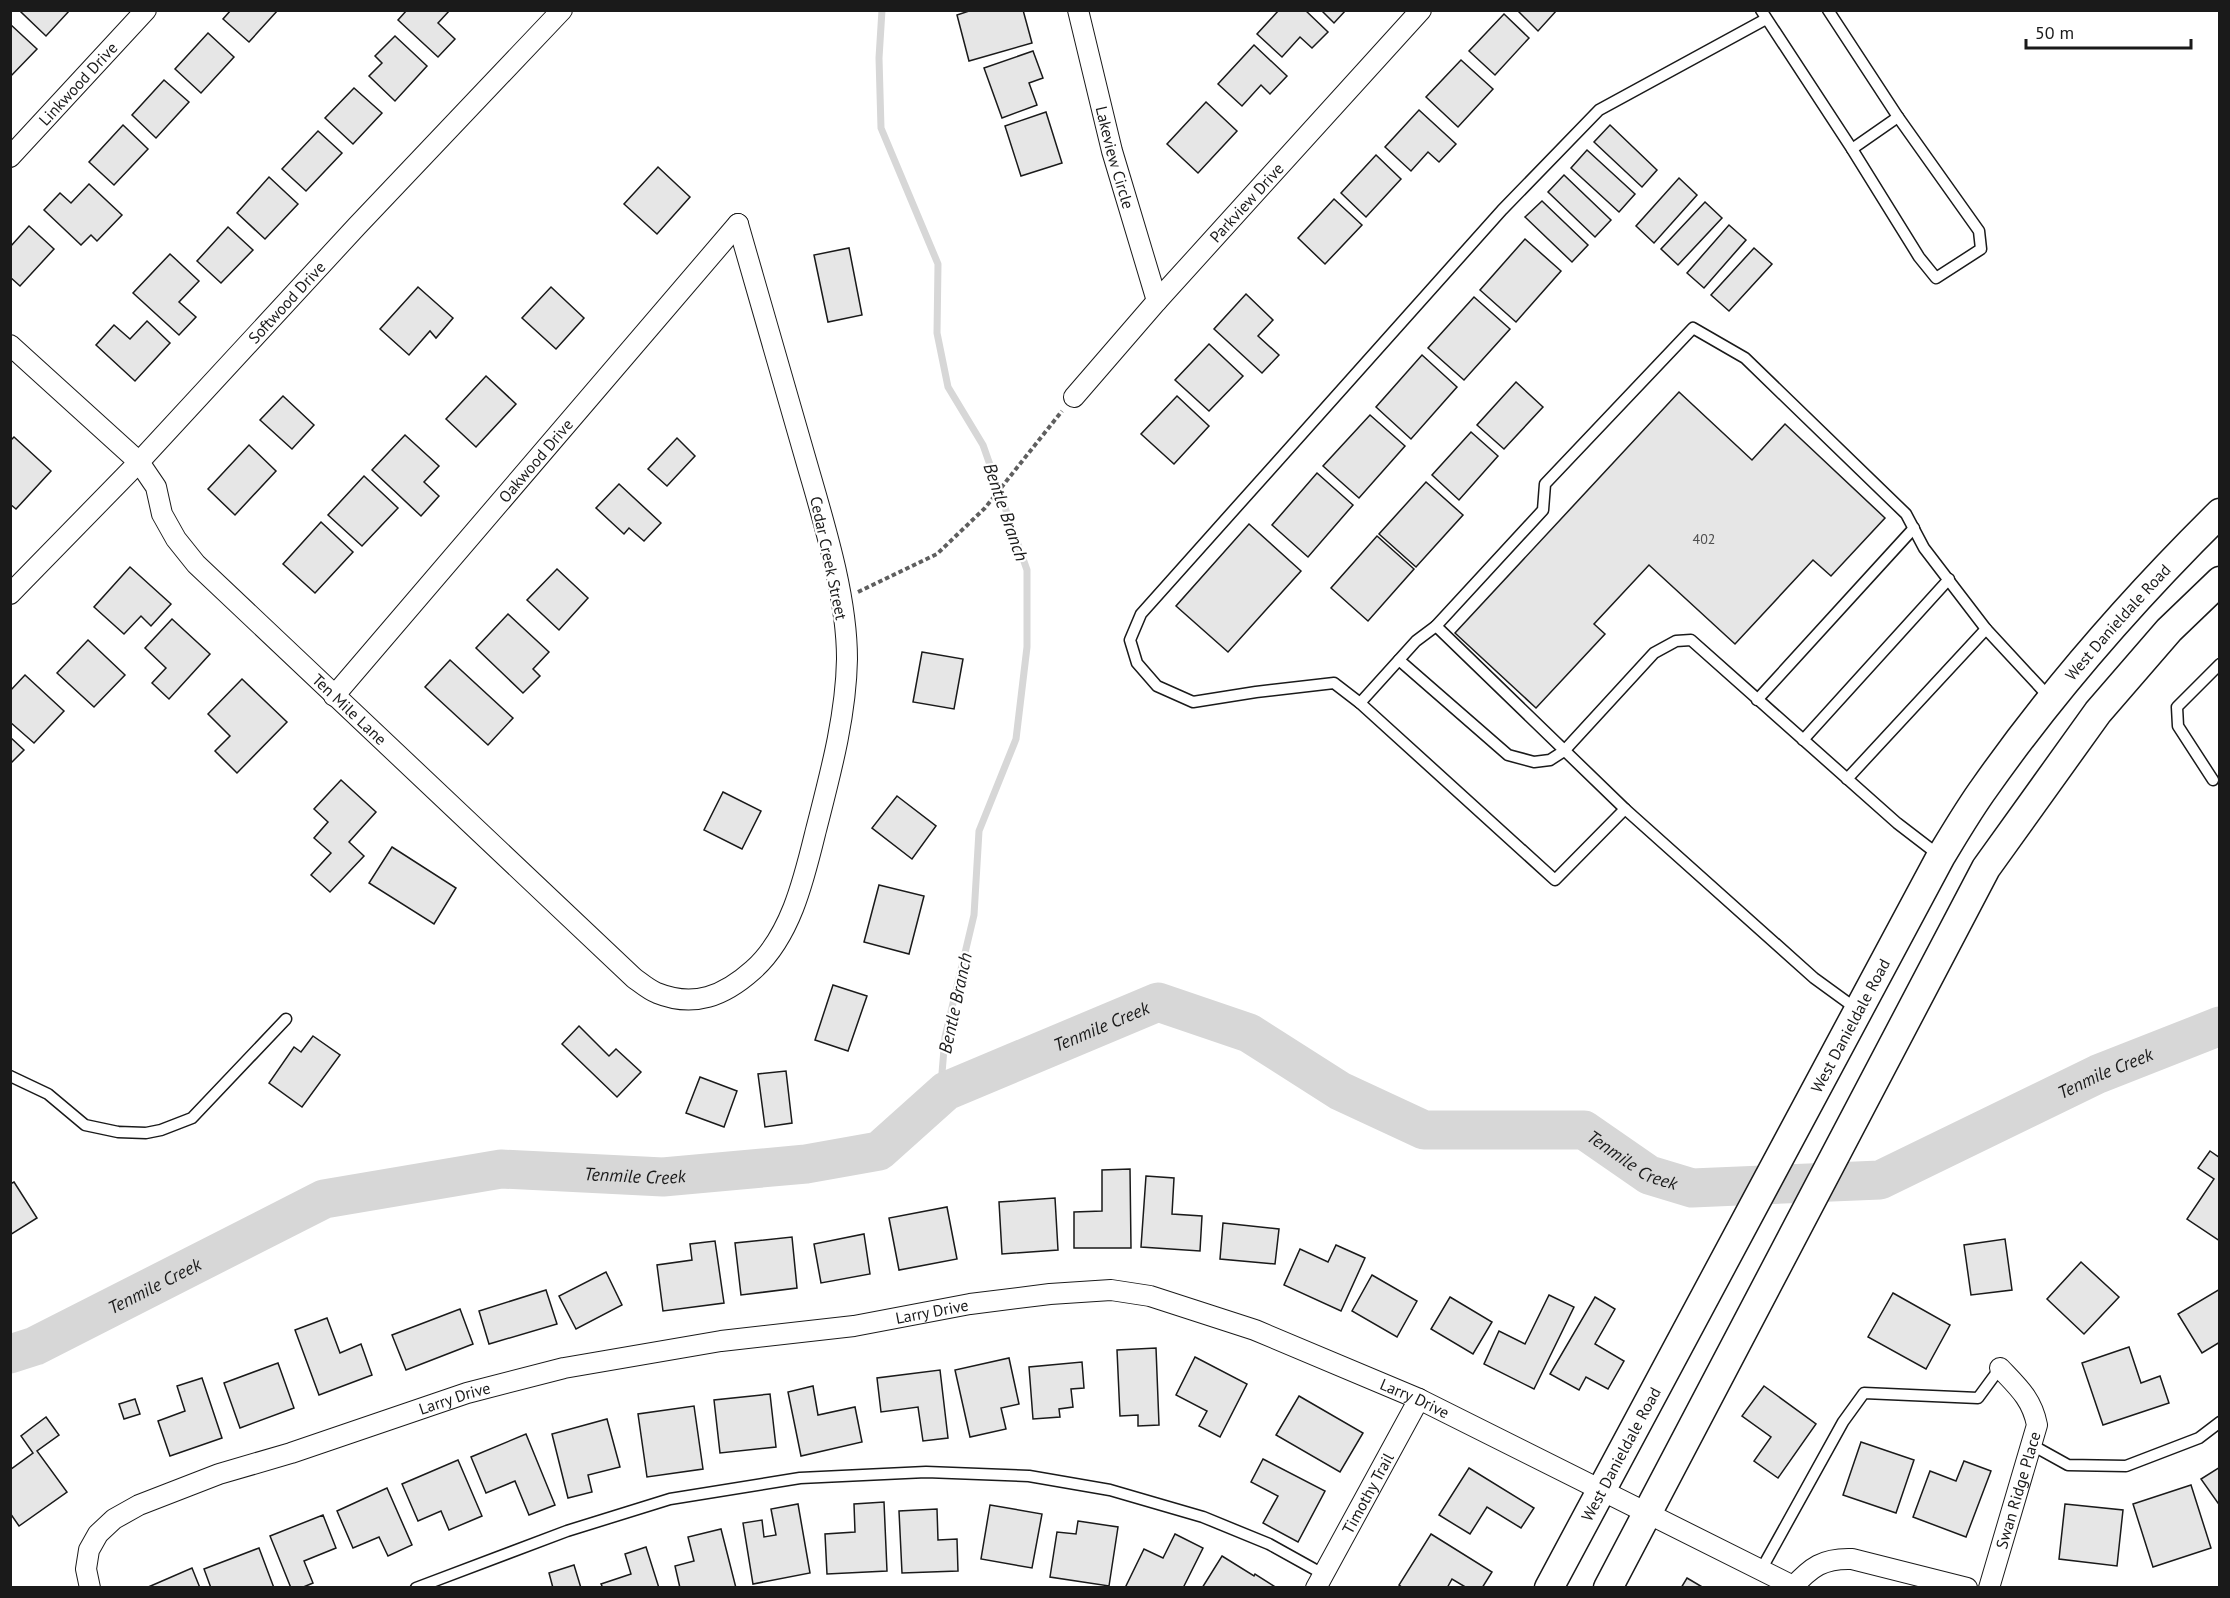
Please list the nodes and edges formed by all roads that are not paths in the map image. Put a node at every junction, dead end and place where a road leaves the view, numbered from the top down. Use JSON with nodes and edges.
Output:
{"nodes":[{"id":1,"x":146,"y":10,"type":"edge"},
{"id":2,"x":562,"y":10,"type":"edge"},
{"id":3,"x":1078,"y":10,"type":"edge"},
{"id":4,"x":1420,"y":10,"type":"edge"},
{"id":5,"x":1828,"y":10,"type":"edge"},
{"id":6,"x":1764,"y":15,"type":"edge"},
{"id":7,"x":1898,"y":117,"type":"junction"},
{"id":8,"x":1852,"y":149,"type":"junction"},
{"id":9,"x":10,"y":157,"type":"edge"},
{"id":10,"x":738,"y":224,"type":"joint"},
{"id":11,"x":1157,"y":301,"type":"junction"},
{"id":12,"x":10,"y":345,"type":"edge"},
{"id":13,"x":1074,"y":397,"type":"road end"},
{"id":14,"x":139,"y":462,"type":"junction"},
{"id":15,"x":2220,"y":513,"type":"edge"},
{"id":16,"x":1914,"y":528,"type":"junction"},
{"id":17,"x":1948,"y":579,"type":"junction"},
{"id":18,"x":2220,"y":581,"type":"edge"},
{"id":19,"x":10,"y":594,"type":"edge"},
{"id":20,"x":1436,"y":626,"type":"junction"},
{"id":21,"x":1986,"y":629,"type":"junction"},
{"id":22,"x":1399,"y":660,"type":"junction"},
{"id":23,"x":2220,"y":664,"type":"edge"},
{"id":24,"x":334,"y":696,"type":"junction"},
{"id":25,"x":1757,"y":700,"type":"junction"},
{"id":26,"x":2052,"y":700,"type":"junction"},
{"id":27,"x":1360,"y":703,"type":"junction"},
{"id":28,"x":2086,"y":729,"type":"junction"},
{"id":29,"x":1803,"y":740,"type":"junction"},
{"id":30,"x":1564,"y":751,"type":"junction"},
{"id":31,"x":1847,"y":779,"type":"junction"},
{"id":32,"x":2213,"y":780,"type":"dead end"},
{"id":33,"x":1625,"y":809,"type":"junction"},
{"id":34,"x":1941,"y":856,"type":"junction"},
{"id":35,"x":737,"y":984,"type":"joint"},
{"id":36,"x":1858,"y":1010,"type":"junction"},
{"id":37,"x":286,"y":1019,"type":"dead end"},
{"id":38,"x":10,"y":1076,"type":"edge"},
{"id":39,"x":2000,"y":1368,"type":"joint"},
{"id":40,"x":1419,"y":1399,"type":"junction"},
{"id":41,"x":2220,"y":1422,"type":"edge"},
{"id":42,"x":2032,"y":1445,"type":"junction"},
{"id":43,"x":1603,"y":1490,"type":"junction"},
{"id":44,"x":1649,"y":1513,"type":"junction"},
{"id":45,"x":1761,"y":1570,"type":"junction"},
{"id":46,"x":1320,"y":1581,"type":"edge"},
{"id":47,"x":90,"y":1587,"type":"edge"},
{"id":48,"x":416,"y":1587,"type":"edge"},
{"id":49,"x":1549,"y":1587,"type":"edge"},
{"id":50,"x":1608,"y":1587,"type":"edge"},
{"id":51,"x":1792,"y":1587,"type":"edge"},
{"id":52,"x":1967,"y":1587,"type":"edge"},
{"id":53,"x":1989,"y":1587,"type":"edge"}],
"edges":[{"from":1,"to":9,"type":"street","name":"Linkwood Drive"},
{"from":2,"to":14,"type":"street","name":"Softwood Drive"},
{"from":3,"to":11,"type":"street","name":"Lakeview Circle"},
{"from":4,"to":11,"type":"street","name":"Parkview Drive"},
{"from":5,"to":7,"type":"lane"},
{"from":6,"to":8,"type":"lane"},
{"from":6,"to":27,"type":"lane"},
{"from":7,"to":8,"type":"lane"},
{"from":7,"to":8,"type":"lane"},
{"from":10,"to":24,"type":"street","name":"Oakwood Drive"},
{"from":10,"to":35,"type":"street","name":"Cedar Creek Street"},
{"from":11,"to":13,"type":"street","name":"Parkview Drive"},
{"from":12,"to":14,"type":"street","name":"Ten Mile Lane"},
{"from":14,"to":19,"type":"street","name":"Softwood Drive"},
{"from":14,"to":24,"type":"street","name":"Ten Mile Lane"},
{"from":15,"to":26,"type":"main road","name":"West Danieldale Road"},
{"from":16,"to":17,"type":"lane"},
{"from":16,"to":20,"type":"lane"},
{"from":16,"to":25,"type":"lane"},
{"from":17,"to":21,"type":"lane"},
{"from":17,"to":29,"type":"lane"},
{"from":18,"to":28,"type":"main road"},
{"from":20,"to":22,"type":"lane"},
{"from":20,"to":30,"type":"lane"},
{"from":21,"to":26,"type":"lane"},
{"from":21,"to":31,"type":"lane"},
{"from":22,"to":27,"type":"lane"},
{"from":22,"to":30,"type":"lane"},
{"from":23,"to":32,"type":"lane"},
{"from":24,"to":35,"type":"street","name":"Ten Mile Lane"},
{"from":25,"to":29,"type":"lane"},
{"from":25,"to":30,"type":"lane"},
{"from":26,"to":28,"type":"main road"},
{"from":26,"to":34,"type":"main road","name":"West Danieldale Road"},
{"from":27,"to":33,"type":"lane"},
{"from":28,"to":44,"type":"main road"},
{"from":29,"to":31,"type":"lane"},
{"from":30,"to":33,"type":"lane"},
{"from":31,"to":34,"type":"lane"},
{"from":33,"to":36,"type":"lane"},
{"from":34,"to":36,"type":"main road","name":"West Danieldale Road"},
{"from":36,"to":43,"type":"main road","name":"West Danieldale Road"},
{"from":37,"to":38,"type":"lane"},
{"from":39,"to":42,"type":"street","name":"Swan Ridge Place"},
{"from":39,"to":45,"type":"lane"},
{"from":40,"to":43,"type":"street","name":"Larry Drive"},
{"from":40,"to":46,"type":"street","name":"Timothy Trail"},
{"from":40,"to":47,"type":"street","name":"Larry Drive"},
{"from":41,"to":42,"type":"lane"},
{"from":42,"to":53,"type":"street","name":"Swan Ridge Place"},
{"from":43,"to":44,"type":"street","name":"Larry Drive"},
{"from":43,"to":49,"type":"main road","name":"West Danieldale Road"},
{"from":44,"to":45,"type":"street","name":"Larry Drive"},
{"from":44,"to":50,"type":"main road"},
{"from":45,"to":51,"type":"street","name":"Larry Drive"},
{"from":46,"to":48,"type":"lane"},
{"from":51,"to":52,"type":"street"}]}
